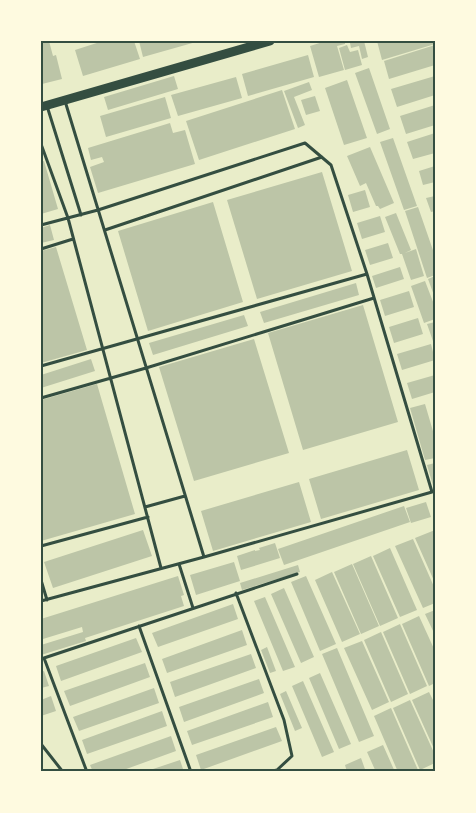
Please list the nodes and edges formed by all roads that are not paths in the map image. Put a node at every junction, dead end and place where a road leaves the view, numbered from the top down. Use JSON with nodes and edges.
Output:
{"nodes":[{"id":1,"x":270,"y":41,"type":"edge"},
{"id":2,"x":65,"y":100,"type":"junction"},
{"id":3,"x":44,"y":106,"type":"edge"},
{"id":4,"x":41,"y":144,"type":"edge"},
{"id":5,"x":322,"y":157,"type":"junction"},
{"id":6,"x":98,"y":210,"type":"junction"},
{"id":7,"x":81,"y":215,"type":"junction"},
{"id":8,"x":68,"y":218,"type":"junction"},
{"id":9,"x":41,"y":226,"type":"edge"},
{"id":10,"x":105,"y":230,"type":"junction"},
{"id":11,"x":73,"y":239,"type":"junction"},
{"id":12,"x":41,"y":249,"type":"edge"},
{"id":13,"x":367,"y":274,"type":"junction"},
{"id":14,"x":374,"y":298,"type":"junction"},
{"id":15,"x":138,"y":339,"type":"junction"},
{"id":16,"x":103,"y":348,"type":"junction"},
{"id":17,"x":41,"y":366,"type":"edge"},
{"id":18,"x":146,"y":368,"type":"junction"},
{"id":19,"x":111,"y":378,"type":"junction"},
{"id":20,"x":41,"y":398,"type":"edge"},
{"id":21,"x":186,"y":496,"type":"junction"},
{"id":22,"x":145,"y":507,"type":"junction"},
{"id":23,"x":148,"y":517,"type":"junction"},
{"id":24,"x":41,"y":546,"type":"edge"},
{"id":25,"x":204,"y":557,"type":"junction"},
{"id":26,"x":179,"y":564,"type":"junction"},
{"id":27,"x":161,"y":568,"type":"junction"},
{"id":28,"x":297,"y":574,"type":"dead end"},
{"id":29,"x":41,"y":580,"type":"edge"},
{"id":30,"x":236,"y":593,"type":"junction"},
{"id":31,"x":47,"y":600,"type":"junction"},
{"id":32,"x":41,"y":601,"type":"edge"},
{"id":33,"x":193,"y":608,"type":"junction"},
{"id":34,"x":139,"y":626,"type":"junction"},
{"id":35,"x":43,"y":659,"type":"edge"},
{"id":36,"x":41,"y":744,"type":"edge"},
{"id":37,"x":63,"y":772,"type":"edge"},
{"id":38,"x":87,"y":772,"type":"edge"},
{"id":39,"x":191,"y":772,"type":"edge"},
{"id":40,"x":268,"y":772,"type":"edge"}],
"edges":[{"from":1,"to":2,"type":"main road"},
{"from":2,"to":3,"type":"main road"},
{"from":2,"to":6,"type":"lane"},
{"from":3,"to":7,"type":"lane"},
{"from":4,"to":8,"type":"lane"},
{"from":5,"to":6,"type":"lane"},
{"from":5,"to":10,"type":"lane"},
{"from":5,"to":13,"type":"lane"},
{"from":6,"to":7,"type":"lane"},
{"from":6,"to":10,"type":"lane"},
{"from":7,"to":8,"type":"lane"},
{"from":8,"to":9,"type":"lane"},
{"from":8,"to":11,"type":"lane"},
{"from":10,"to":15,"type":"lane"},
{"from":11,"to":12,"type":"lane"},
{"from":11,"to":16,"type":"lane"},
{"from":13,"to":14,"type":"lane"},
{"from":13,"to":15,"type":"lane"},
{"from":14,"to":18,"type":"lane"},
{"from":14,"to":25,"type":"lane"},
{"from":15,"to":16,"type":"lane"},
{"from":15,"to":18,"type":"lane"},
{"from":16,"to":17,"type":"lane"},
{"from":16,"to":19,"type":"lane"},
{"from":18,"to":19,"type":"lane"},
{"from":18,"to":21,"type":"lane"},
{"from":19,"to":20,"type":"lane"},
{"from":19,"to":22,"type":"lane"},
{"from":21,"to":22,"type":"lane"},
{"from":21,"to":25,"type":"lane"},
{"from":22,"to":23,"type":"lane"},
{"from":23,"to":24,"type":"lane"},
{"from":23,"to":27,"type":"lane"},
{"from":25,"to":26,"type":"lane"},
{"from":26,"to":27,"type":"lane"},
{"from":26,"to":33,"type":"lane"},
{"from":27,"to":31,"type":"lane"},
{"from":28,"to":30,"type":"lane"},
{"from":29,"to":31,"type":"lane"},
{"from":30,"to":33,"type":"lane"},
{"from":30,"to":40,"type":"lane"},
{"from":31,"to":32,"type":"lane"},
{"from":33,"to":34,"type":"lane"},
{"from":34,"to":35,"type":"lane"},
{"from":34,"to":39,"type":"lane"},
{"from":35,"to":38,"type":"lane"},
{"from":36,"to":37,"type":"lane"}]}
